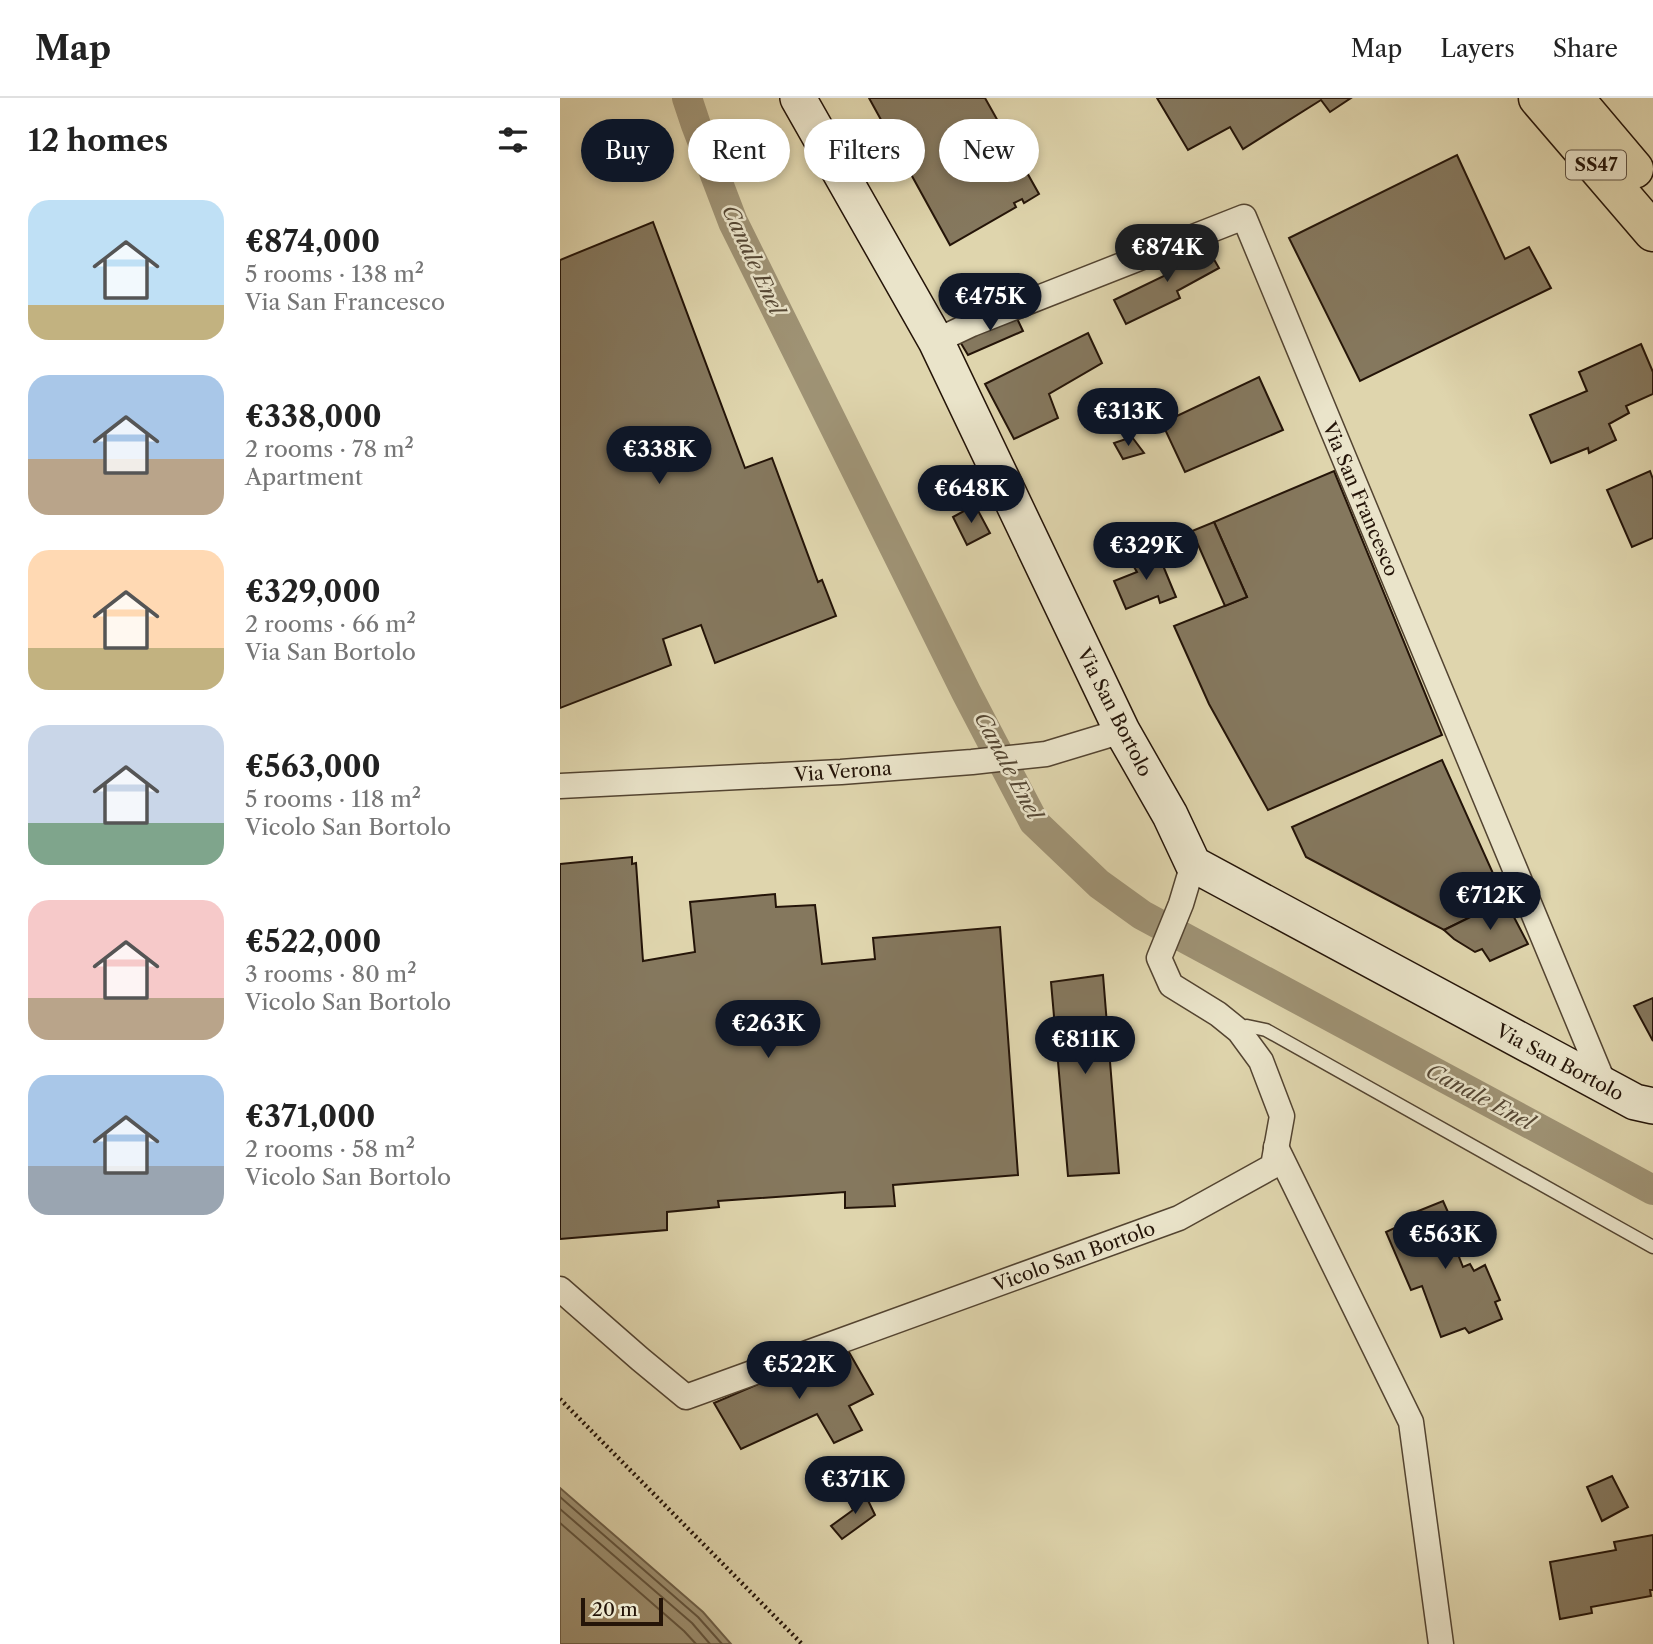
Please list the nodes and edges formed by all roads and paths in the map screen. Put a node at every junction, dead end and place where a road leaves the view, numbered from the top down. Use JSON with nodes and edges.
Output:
{"nodes":[{"id":1,"x":797,"y":98,"type":"edge"},
{"id":2,"x":1538,"y":98,"type":"edge"},
{"id":3,"x":1574,"y":98,"type":"edge"},
{"id":4,"x":1653,"y":191,"type":"edge"},
{"id":5,"x":1653,"y":232,"type":"edge"},
{"id":6,"x":936,"y":341,"type":"junction"},
{"id":7,"x":1122,"y":731,"type":"junction"},
{"id":8,"x":560,"y":786,"type":"edge"},
{"id":9,"x":1193,"y":864,"type":"junction"},
{"id":10,"x":1239,"y":1031,"type":"junction"},
{"id":11,"x":1605,"y":1086,"type":"junction"},
{"id":12,"x":1653,"y":1107,"type":"edge"},
{"id":13,"x":1276,"y":1147,"type":"junction"},
{"id":14,"x":1653,"y":1247,"type":"edge"},
{"id":15,"x":560,"y":1289,"type":"edge"},
{"id":16,"x":560,"y":1399,"type":"edge"},
{"id":17,"x":802,"y":1644,"type":"edge"},
{"id":18,"x":1441,"y":1644,"type":"edge"}],
"edges":[{"from":1,"to":6,"type":"street","name":"Via San Bortolo"},
{"from":2,"to":5,"type":"highway","number":"SS47"},
{"from":3,"to":4,"type":"highway","number":"SS47"},
{"from":6,"to":7,"type":"street","name":"Via San Bortolo"},
{"from":6,"to":11,"type":"street","name":"Via San Francesco"},
{"from":7,"to":8,"type":"street","name":"Via Verona"},
{"from":7,"to":9,"type":"street","name":"Via San Bortolo"},
{"from":9,"to":10,"type":"street","name":"Vicolo San Bortolo"},
{"from":9,"to":11,"type":"street","name":"Via San Bortolo"},
{"from":10,"to":13,"type":"street","name":"Vicolo San Bortolo"},
{"from":10,"to":14,"type":"lane"},
{"from":11,"to":12,"type":"street","name":"Via San Bortolo"},
{"from":13,"to":15,"type":"street","name":"Vicolo San Bortolo"},
{"from":13,"to":18,"type":"street"},
{"from":16,"to":17,"type":"path"}]}
